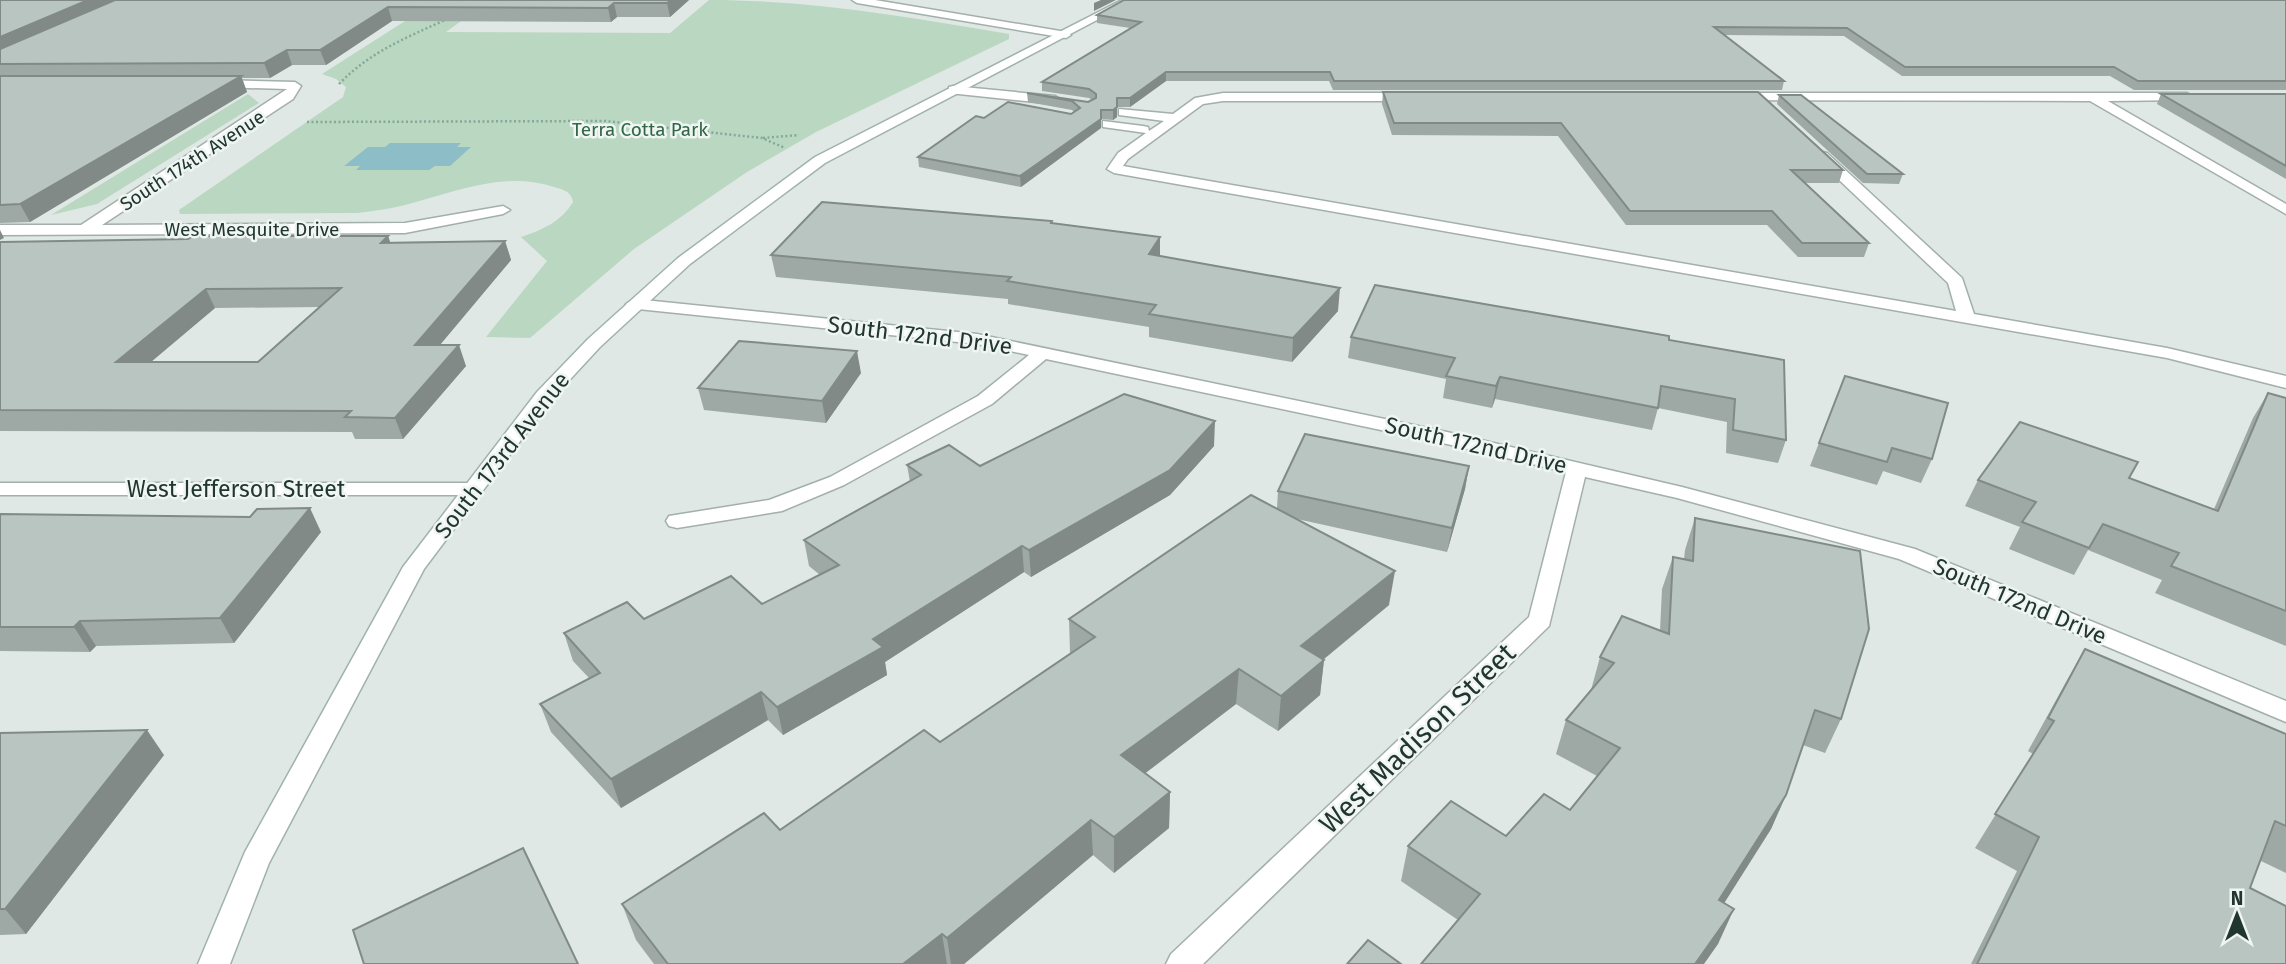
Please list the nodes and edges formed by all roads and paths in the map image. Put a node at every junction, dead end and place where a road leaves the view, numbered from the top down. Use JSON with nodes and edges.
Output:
{"nodes":[{"id":1,"x":857,"y":0,"type":"edge"},
{"id":2,"x":1130,"y":0,"type":"edge"},
{"id":3,"x":456,"y":14,"type":"edge"},
{"id":4,"x":1066,"y":35,"type":"junction"},
{"id":5,"x":206,"y":84,"type":"edge"},
{"id":6,"x":339,"y":85,"type":"dead end"},
{"id":7,"x":953,"y":90,"type":"junction"},
{"id":8,"x":1426,"y":97,"type":"edge"},
{"id":9,"x":1717,"y":97,"type":"edge"},
{"id":10,"x":1759,"y":97,"type":"junction"},
{"id":11,"x":2093,"y":97,"type":"junction"},
{"id":12,"x":2203,"y":97,"type":"edge"},
{"id":13,"x":1067,"y":102,"type":"edge"},
{"id":14,"x":1123,"y":112,"type":"edge"},
{"id":15,"x":1045,"y":113,"type":"edge"},
{"id":16,"x":1779,"y":116,"type":"edge"},
{"id":17,"x":1174,"y":118,"type":"junction"},
{"id":18,"x":303,"y":122,"type":"dead end"},
{"id":19,"x":1108,"y":124,"type":"edge"},
{"id":20,"x":1156,"y":132,"type":"junction"},
{"id":21,"x":1808,"y":143,"type":"edge"},
{"id":22,"x":820,"y":160,"type":"junction"},
{"id":23,"x":2286,"y":209,"type":"edge"},
{"id":24,"x":503,"y":210,"type":"dead end"},
{"id":25,"x":0,"y":230,"type":"edge"},
{"id":26,"x":84,"y":230,"type":"junction"},
{"id":27,"x":634,"y":304,"type":"junction"},
{"id":28,"x":1967,"y":318,"type":"junction"},
{"id":29,"x":1044,"y":352,"type":"junction"},
{"id":30,"x":2286,"y":382,"type":"edge"},
{"id":31,"x":1577,"y":468,"type":"junction"},
{"id":32,"x":0,"y":489,"type":"edge"},
{"id":33,"x":472,"y":489,"type":"junction"},
{"id":34,"x":677,"y":521,"type":"dead end"},
{"id":35,"x":2286,"y":712,"type":"edge"},
{"id":36,"x":214,"y":964,"type":"edge"},
{"id":37,"x":1182,"y":964,"type":"edge"}],
"edges":[{"from":1,"to":4,"type":"street"},
{"from":2,"to":4,"type":"street","name":"South 173rd Avenue"},
{"from":3,"to":6,"type":"path"},
{"from":4,"to":7,"type":"street","name":"South 173rd Avenue"},
{"from":5,"to":26,"type":"street","name":"South 174th Avenue"},
{"from":7,"to":13,"type":"street"},
{"from":7,"to":15,"type":"street"},
{"from":7,"to":22,"type":"street","name":"South 173rd Avenue"},
{"from":8,"to":17,"type":"street"},
{"from":9,"to":10,"type":"street"},
{"from":10,"to":11,"type":"street"},
{"from":10,"to":16,"type":"street"},
{"from":11,"to":12,"type":"street"},
{"from":11,"to":23,"type":"street"},
{"from":14,"to":17,"type":"street"},
{"from":17,"to":20,"type":"street"},
{"from":18,"to":22,"type":"path"},
{"from":19,"to":20,"type":"street"},
{"from":20,"to":28,"type":"street"},
{"from":21,"to":28,"type":"street"},
{"from":22,"to":27,"type":"street","name":"South 173rd Avenue"},
{"from":24,"to":26,"type":"street","name":"West Mesquite Drive"},
{"from":25,"to":26,"type":"street","name":"West Mesquite Drive"},
{"from":27,"to":29,"type":"street","name":"South 172nd Drive"},
{"from":27,"to":33,"type":"street","name":"South 173rd Avenue"},
{"from":28,"to":30,"type":"street"},
{"from":29,"to":31,"type":"street","name":"South 172nd Drive"},
{"from":29,"to":34,"type":"street"},
{"from":31,"to":35,"type":"street","name":"South 172nd Drive"},
{"from":31,"to":37,"type":"street","name":"West Madison Street"},
{"from":32,"to":33,"type":"street","name":"West Jefferson Street"},
{"from":33,"to":36,"type":"street","name":"South 173rd Avenue"}]}
